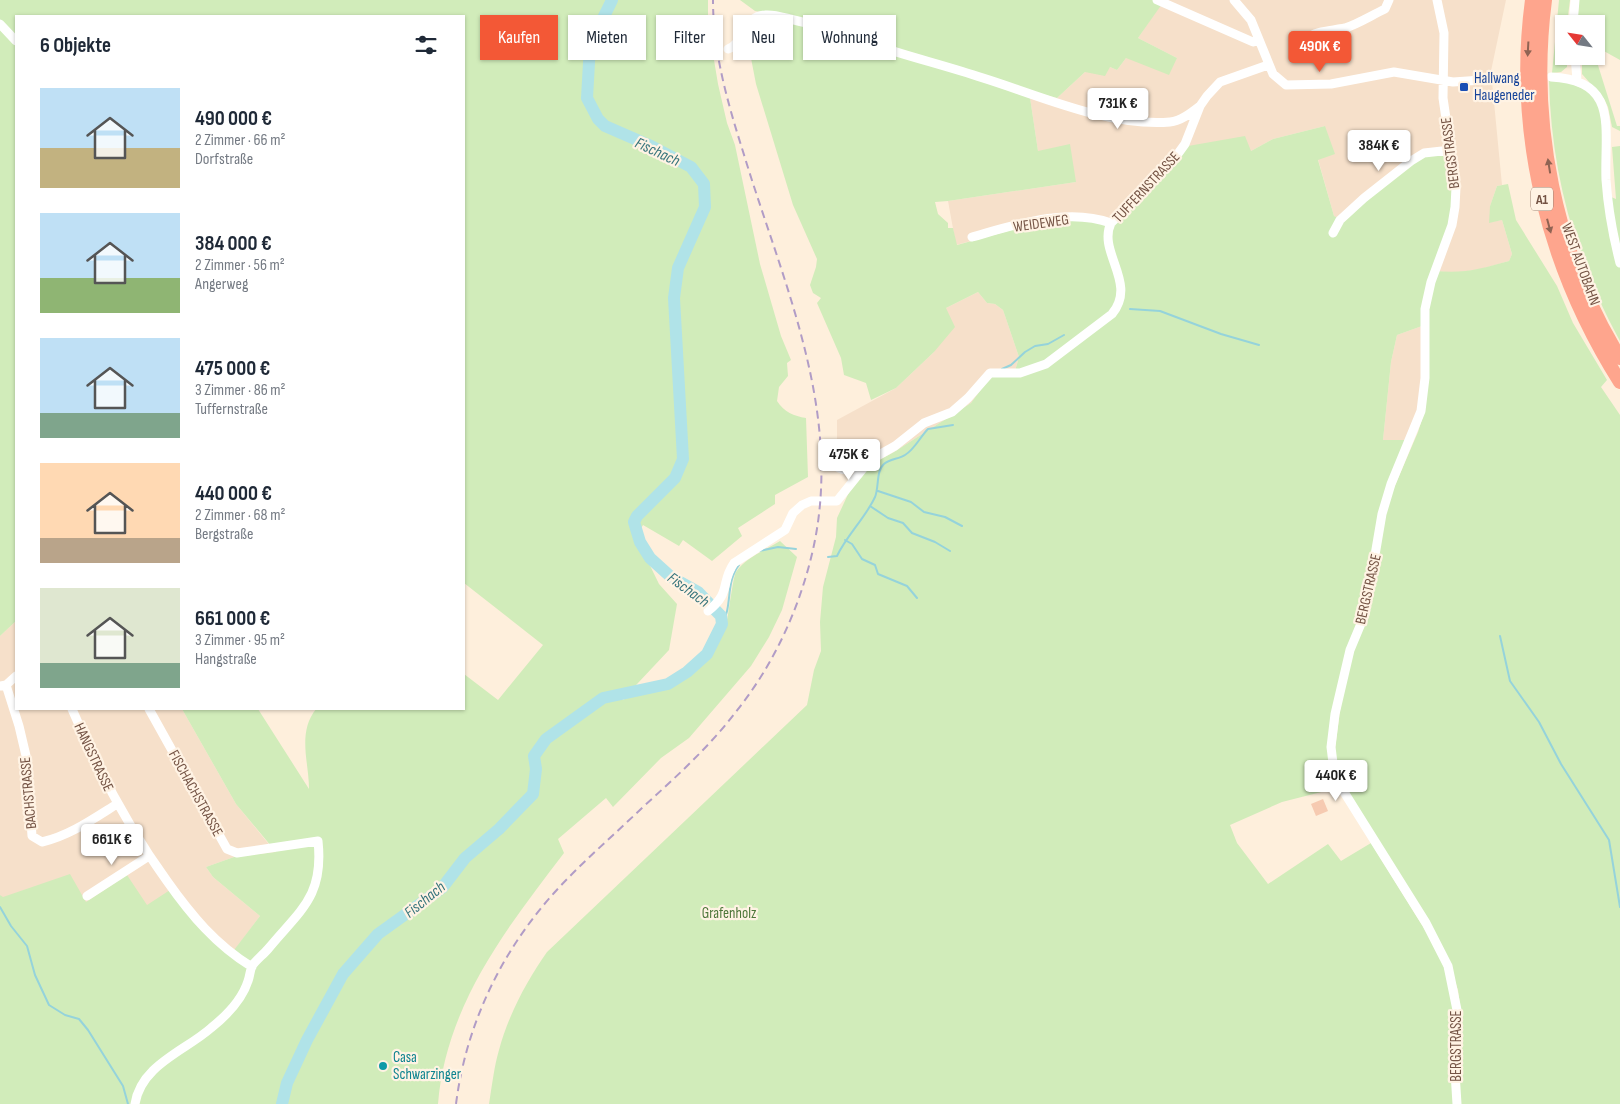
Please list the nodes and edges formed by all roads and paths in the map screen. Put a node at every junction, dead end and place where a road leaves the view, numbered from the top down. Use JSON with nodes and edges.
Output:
{"nodes":[{"id":1,"x":1157,"y":0,"type":"edge"},
{"id":2,"x":1234,"y":0,"type":"edge"},
{"id":3,"x":1389,"y":0,"type":"edge"},
{"id":4,"x":1437,"y":0,"type":"edge"},
{"id":5,"x":1532,"y":0,"type":"edge"},
{"id":6,"x":1545,"y":0,"type":"edge"},
{"id":7,"x":1575,"y":0,"type":"edge"},
{"id":8,"x":1573,"y":15,"type":"edge"},
{"id":9,"x":0,"y":24,"type":"edge"},
{"id":10,"x":1306,"y":39,"type":"dead end"},
{"id":11,"x":1259,"y":40,"type":"junction"},
{"id":12,"x":15,"y":41,"type":"edge"},
{"id":13,"x":728,"y":49,"type":"dead end"},
{"id":14,"x":1268,"y":65,"type":"junction"},
{"id":15,"x":1576,"y":65,"type":"edge"},
{"id":16,"x":1551,"y":77,"type":"dead end"},
{"id":17,"x":1511,"y":78,"type":"dead end"},
{"id":18,"x":1577,"y":80,"type":"junction"},
{"id":19,"x":1444,"y":81,"type":"junction"},
{"id":20,"x":1200,"y":106,"type":"junction"},
{"id":21,"x":1451,"y":150,"type":"junction"},
{"id":22,"x":1111,"y":223,"type":"junction"},
{"id":23,"x":1333,"y":234,"type":"dead end"},
{"id":24,"x":972,"y":237,"type":"dead end"},
{"id":25,"x":1620,"y":263,"type":"edge"},
{"id":26,"x":1620,"y":358,"type":"edge"},
{"id":27,"x":1620,"y":382,"type":"edge"},
{"id":28,"x":870,"y":460,"type":"junction"},
{"id":29,"x":834,"y":464,"type":"dead end"},
{"id":30,"x":708,"y":611,"type":"dead end"},
{"id":31,"x":15,"y":677,"type":"edge"},
{"id":32,"x":3,"y":686,"type":"edge"},
{"id":33,"x":72,"y":710,"type":"edge"},
{"id":34,"x":150,"y":710,"type":"edge"},
{"id":35,"x":117,"y":804,"type":"junction"},
{"id":36,"x":149,"y":856,"type":"junction"},
{"id":37,"x":87,"y":896,"type":"dead end"},
{"id":38,"x":252,"y":966,"type":"junction"},
{"id":39,"x":135,"y":1104,"type":"edge"},
{"id":40,"x":1457,"y":1104,"type":"edge"}],
"edges":[{"from":1,"to":11,"type":"street"},
{"from":2,"to":11,"type":"street"},
{"from":3,"to":10,"type":"street"},
{"from":4,"to":19,"type":"street","name":"BERGSTRASSE"},
{"from":5,"to":27,"type":"highway","name":"WEST AUTOBAHN","number":"A1","one_way":true},
{"from":26,"to":6,"type":"highway","name":"WEST AUTOBAHN","number":"A1","one_way":true},
{"from":7,"to":8,"type":"street"},
{"from":9,"to":12,"type":"street"},
{"from":11,"to":14,"type":"street"},
{"from":13,"to":20,"type":"street"},
{"from":14,"to":19,"type":"street"},
{"from":14,"to":20,"type":"street","name":"TUFFERNSTRASSE"},
{"from":15,"to":18,"type":"street"},
{"from":16,"to":18,"type":"street"},
{"from":17,"to":19,"type":"street"},
{"from":18,"to":25,"type":"street"},
{"from":19,"to":21,"type":"street","name":"BERGSTRASSE"},
{"from":20,"to":22,"type":"street","name":"TUFFERNSTRASSE"},
{"from":21,"to":23,"type":"street"},
{"from":21,"to":40,"type":"street","name":"BERGSTRASSE"},
{"from":22,"to":24,"type":"street","name":"WEIDEWEG"},
{"from":22,"to":28,"type":"street","name":"TUFFERNSTRASSE"},
{"from":28,"to":29,"type":"street"},
{"from":28,"to":30,"type":"street","name":"TUFFERNSTRASSE"},
{"from":31,"to":32,"type":"street"},
{"from":32,"to":35,"type":"street","name":"BACHSTRASSE"},
{"from":33,"to":35,"type":"street","name":"HANGSTRASSE"},
{"from":34,"to":38,"type":"street","name":"FISCHACHSTRASSE"},
{"from":35,"to":36,"type":"street","name":"HANGSTRASSE"},
{"from":36,"to":37,"type":"street"},
{"from":36,"to":38,"type":"street","name":"HANGSTRASSE"},
{"from":38,"to":39,"type":"street"}]}
